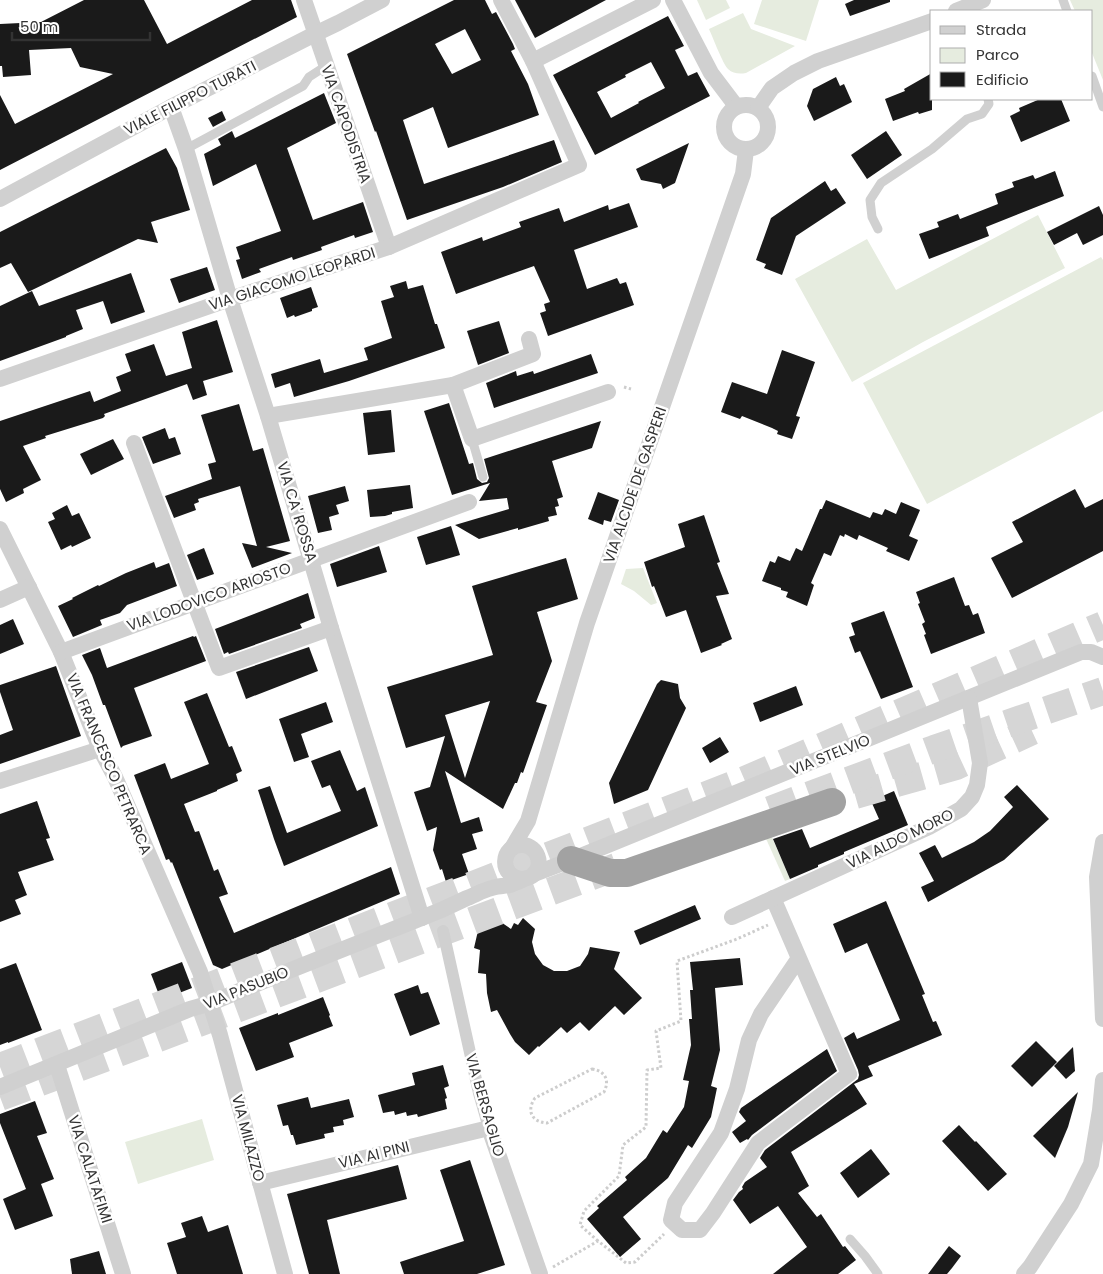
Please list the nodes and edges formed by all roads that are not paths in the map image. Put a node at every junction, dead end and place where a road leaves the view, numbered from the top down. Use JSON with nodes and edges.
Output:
{"nodes":[{"id":1,"x":304,"y":0,"type":"edge"},
{"id":2,"x":382,"y":0,"type":"edge"},
{"id":3,"x":501,"y":0,"type":"edge"},
{"id":4,"x":653,"y":0,"type":"edge"},
{"id":5,"x":672,"y":0,"type":"edge"},
{"id":6,"x":983,"y":0,"type":"edge"},
{"id":7,"x":958,"y":10,"type":"edge"},
{"id":8,"x":930,"y":22,"type":"edge"},
{"id":9,"x":315,"y":34,"type":"junction"},
{"id":10,"x":533,"y":61,"type":"junction"},
{"id":11,"x":326,"y":66,"type":"junction"},
{"id":12,"x":1093,"y":79,"type":"edge"},
{"id":13,"x":988,"y":100,"type":"edge"},
{"id":14,"x":736,"y":106,"type":"junction"},
{"id":15,"x":171,"y":107,"type":"junction"},
{"id":16,"x":1103,"y":107,"type":"edge"},
{"id":17,"x":758,"y":108,"type":"junction"},
{"id":18,"x":186,"y":149,"type":"junction"},
{"id":19,"x":746,"y":150,"type":"junction"},
{"id":20,"x":0,"y":199,"type":"edge"},
{"id":21,"x":878,"y":229,"type":"dead end"},
{"id":22,"x":388,"y":247,"type":"junction"},
{"id":23,"x":230,"y":299,"type":"junction"},
{"id":24,"x":529,"y":339,"type":"dead end"},
{"id":25,"x":0,"y":379,"type":"edge"},
{"id":26,"x":453,"y":385,"type":"junction"},
{"id":27,"x":608,"y":392,"type":"dead end"},
{"id":28,"x":268,"y":416,"type":"junction"},
{"id":29,"x":472,"y":439,"type":"junction"},
{"id":30,"x":134,"y":443,"type":"dead end"},
{"id":31,"x":483,"y":476,"type":"dead end"},
{"id":32,"x":469,"y":502,"type":"dead end"},
{"id":33,"x":0,"y":529,"type":"edge"},
{"id":34,"x":311,"y":560,"type":"junction"},
{"id":35,"x":29,"y":587,"type":"junction"},
{"id":36,"x":0,"y":600,"type":"edge"},
{"id":37,"x":194,"y":603,"type":"junction"},
{"id":38,"x":331,"y":628,"type":"junction"},
{"id":39,"x":61,"y":652,"type":"junction"},
{"id":40,"x":1103,"y":657,"type":"edge"},
{"id":41,"x":969,"y":698,"type":"junction"},
{"id":42,"x":100,"y":749,"type":"junction"},
{"id":43,"x":0,"y":781,"type":"edge"},
{"id":44,"x":832,"y":802,"type":"tunnel mouth"},
{"id":45,"x":528,"y":821,"type":"junction"},
{"id":46,"x":1103,"y":842,"type":"edge"},
{"id":47,"x":512,"y":848,"type":"junction"},
{"id":48,"x":535,"y":853,"type":"junction"},
{"id":49,"x":565,"y":863,"type":"junction"},
{"id":50,"x":506,"y":868,"type":"junction"},
{"id":51,"x":529,"y":876,"type":"junction"},
{"id":52,"x":492,"y":887,"type":"junction"},
{"id":53,"x":773,"y":898,"type":"junction"},
{"id":54,"x":732,"y":917,"type":"dead end"},
{"id":55,"x":436,"y":922,"type":"junction"},
{"id":56,"x":799,"y":958,"type":"junction"},
{"id":57,"x":210,"y":1002,"type":"junction"},
{"id":58,"x":1103,"y":1019,"type":"edge"},
{"id":59,"x":57,"y":1065,"type":"junction"},
{"id":60,"x":1103,"y":1080,"type":"edge"},
{"id":61,"x":0,"y":1087,"type":"edge"},
{"id":62,"x":489,"y":1128,"type":"junction"},
{"id":63,"x":260,"y":1183,"type":"junction"},
{"id":64,"x":850,"y":1239,"type":"dead end"},
{"id":65,"x":545,"y":1272,"type":"edge"},
{"id":66,"x":123,"y":1274,"type":"edge"},
{"id":67,"x":285,"y":1274,"type":"edge"},
{"id":68,"x":878,"y":1274,"type":"edge"},
{"id":69,"x":1024,"y":1274,"type":"edge"}],
"edges":[{"from":1,"to":9,"type":"street","name":"VIA CAPODISTRIA"},
{"from":2,"to":9,"type":"street","name":"VIALE FILIPPO TURATI"},
{"from":3,"to":10,"type":"street"},
{"from":4,"to":10,"type":"street"},
{"from":5,"to":14,"type":"street"},
{"from":6,"to":7,"type":"street"},
{"from":8,"to":17,"type":"street"},
{"from":9,"to":11,"type":"street","name":"VIA CAPODISTRIA"},
{"from":9,"to":15,"type":"street","name":"VIALE FILIPPO TURATI"},
{"from":10,"to":22,"type":"street","name":"VIA GIACOMO LEOPARDI"},
{"from":11,"to":18,"type":"lane"},
{"from":11,"to":22,"type":"street","name":"VIA CAPODISTRIA"},
{"from":12,"to":16,"type":"lane"},
{"from":13,"to":21,"type":"lane"},
{"from":14,"to":17,"type":"street"},
{"from":14,"to":19,"type":"street"},
{"from":15,"to":18,"type":"street","name":"VIA CA' ROSSA"},
{"from":15,"to":20,"type":"street","name":"VIALE FILIPPO TURATI"},
{"from":17,"to":19,"type":"street"},
{"from":18,"to":23,"type":"street","name":"VIA CA' ROSSA"},
{"from":19,"to":45,"type":"street","name":"VIA ALCIDE DE GASPERI"},
{"from":22,"to":23,"type":"street","name":"VIA GIACOMO LEOPARDI"},
{"from":23,"to":25,"type":"street","name":"VIA GIACOMO LEOPARDI"},
{"from":23,"to":28,"type":"street","name":"VIA CA' ROSSA"},
{"from":24,"to":26,"type":"street"},
{"from":26,"to":28,"type":"street"},
{"from":26,"to":29,"type":"street"},
{"from":27,"to":29,"type":"street"},
{"from":28,"to":34,"type":"street","name":"VIA CA' ROSSA"},
{"from":29,"to":31,"type":"lane"},
{"from":30,"to":37,"type":"street"},
{"from":32,"to":34,"type":"street","name":"VIA LODOVICO ARIOSTO"},
{"from":33,"to":35,"type":"street","name":"VIA FRANCESCO PETRARCA"},
{"from":34,"to":37,"type":"street","name":"VIA LODOVICO ARIOSTO"},
{"from":34,"to":38,"type":"street","name":"VIA CA' ROSSA"},
{"from":35,"to":36,"type":"street"},
{"from":35,"to":39,"type":"street","name":"VIA FRANCESCO PETRARCA"},
{"from":37,"to":38,"type":"street"},
{"from":37,"to":39,"type":"street","name":"VIA LODOVICO ARIOSTO"},
{"from":38,"to":55,"type":"street","name":"VIA CA' ROSSA"},
{"from":39,"to":42,"type":"street","name":"VIA FRANCESCO PETRARCA"},
{"from":40,"to":41,"type":"street","name":"VIA STELVIO"},
{"from":41,"to":49,"type":"street","name":"VIA STELVIO"},
{"from":41,"to":53,"type":"street","name":"VIA ALDO MORO"},
{"from":42,"to":43,"type":"street"},
{"from":42,"to":57,"type":"street","name":"VIA FRANCESCO PETRARCA"},
{"from":44,"to":49,"type":"highway"},
{"from":45,"to":47,"type":"street","name":"VIA ALCIDE DE GASPERI"},
{"from":45,"to":48,"type":"street","name":"VIA ALCIDE DE GASPERI"},
{"from":46,"to":58,"type":"street"},
{"from":47,"to":48,"type":"street"},
{"from":47,"to":50,"type":"street"},
{"from":48,"to":49,"type":"street"},
{"from":48,"to":51,"type":"street"},
{"from":49,"to":51,"type":"street","name":"VIA STELVIO"},
{"from":50,"to":51,"type":"street"},
{"from":50,"to":52,"type":"street","name":"VIA PASUBIO"},
{"from":51,"to":52,"type":"street","name":"VIA PASUBIO"},
{"from":52,"to":55,"type":"street","name":"VIA PASUBIO"},
{"from":53,"to":54,"type":"street","name":"VIA ALDO MORO"},
{"from":53,"to":56,"type":"street"},
{"from":55,"to":57,"type":"street","name":"VIA PASUBIO"},
{"from":55,"to":62,"type":"street","name":"VIA BERSAGLIO"},
{"from":56,"to":56,"type":"street"},
{"from":57,"to":59,"type":"street","name":"VIA PASUBIO"},
{"from":57,"to":63,"type":"street","name":"VIA MILAZZO"},
{"from":59,"to":61,"type":"street","name":"VIA PASUBIO"},
{"from":59,"to":66,"type":"street","name":"VIA CALATAFIMI"},
{"from":60,"to":69,"type":"street"},
{"from":62,"to":63,"type":"street","name":"VIA AI PINI"},
{"from":62,"to":65,"type":"street","name":"VIA BERSAGLIO"},
{"from":63,"to":67,"type":"street","name":"VIA MILAZZO"},
{"from":64,"to":68,"type":"lane"}]}
